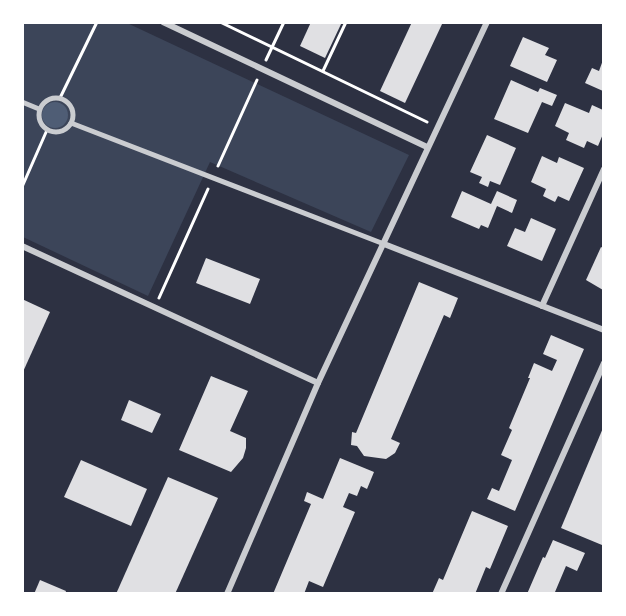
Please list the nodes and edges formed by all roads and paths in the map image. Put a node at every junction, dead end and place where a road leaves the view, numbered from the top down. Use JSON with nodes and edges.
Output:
{"nodes":[{"id":1,"x":97,"y":22,"type":"edge"},
{"id":2,"x":163,"y":22,"type":"edge"},
{"id":3,"x":220,"y":22,"type":"edge"},
{"id":4,"x":284,"y":22,"type":"edge"},
{"id":5,"x":346,"y":22,"type":"edge"},
{"id":6,"x":487,"y":22,"type":"edge"},
{"id":7,"x":272,"y":47,"type":"junction"},
{"id":8,"x":262,"y":69,"type":"junction"},
{"id":9,"x":323,"y":71,"type":"junction"},
{"id":10,"x":60,"y":98,"type":"junction"},
{"id":11,"x":22,"y":102,"type":"edge"},
{"id":12,"x":39,"y":109,"type":"junction"},
{"id":13,"x":71,"y":123,"type":"junction"},
{"id":14,"x":437,"y":127,"type":"junction"},
{"id":15,"x":47,"y":130,"type":"junction"},
{"id":16,"x":428,"y":147,"type":"junction"},
{"id":17,"x":603,"y":169,"type":"edge"},
{"id":18,"x":22,"y":187,"type":"edge"},
{"id":19,"x":384,"y":244,"type":"junction"},
{"id":20,"x":22,"y":246,"type":"edge"},
{"id":21,"x":542,"y":306,"type":"junction"},
{"id":22,"x":603,"y":330,"type":"edge"},
{"id":23,"x":603,"y":363,"type":"edge"},
{"id":24,"x":318,"y":383,"type":"junction"},
{"id":25,"x":227,"y":594,"type":"edge"},
{"id":26,"x":501,"y":594,"type":"edge"}],
"edges":[{"from":1,"to":10,"type":"path"},
{"from":2,"to":8,"type":"street"},
{"from":3,"to":7,"type":"path"},
{"from":4,"to":7,"type":"path"},
{"from":5,"to":9,"type":"path"},
{"from":6,"to":14,"type":"street"},
{"from":7,"to":8,"type":"path"},
{"from":7,"to":9,"type":"path"},
{"from":8,"to":16,"type":"street"},
{"from":9,"to":14,"type":"path"},
{"from":10,"to":12,"type":"street"},
{"from":10,"to":13,"type":"street"},
{"from":11,"to":12,"type":"street"},
{"from":12,"to":15,"type":"street"},
{"from":13,"to":15,"type":"street"},
{"from":13,"to":19,"type":"street"},
{"from":14,"to":16,"type":"street"},
{"from":15,"to":18,"type":"path"},
{"from":16,"to":19,"type":"street"},
{"from":17,"to":21,"type":"street"},
{"from":19,"to":21,"type":"street"},
{"from":19,"to":24,"type":"street"},
{"from":20,"to":24,"type":"street"},
{"from":21,"to":22,"type":"street"},
{"from":23,"to":26,"type":"street"},
{"from":24,"to":25,"type":"street"}]}
